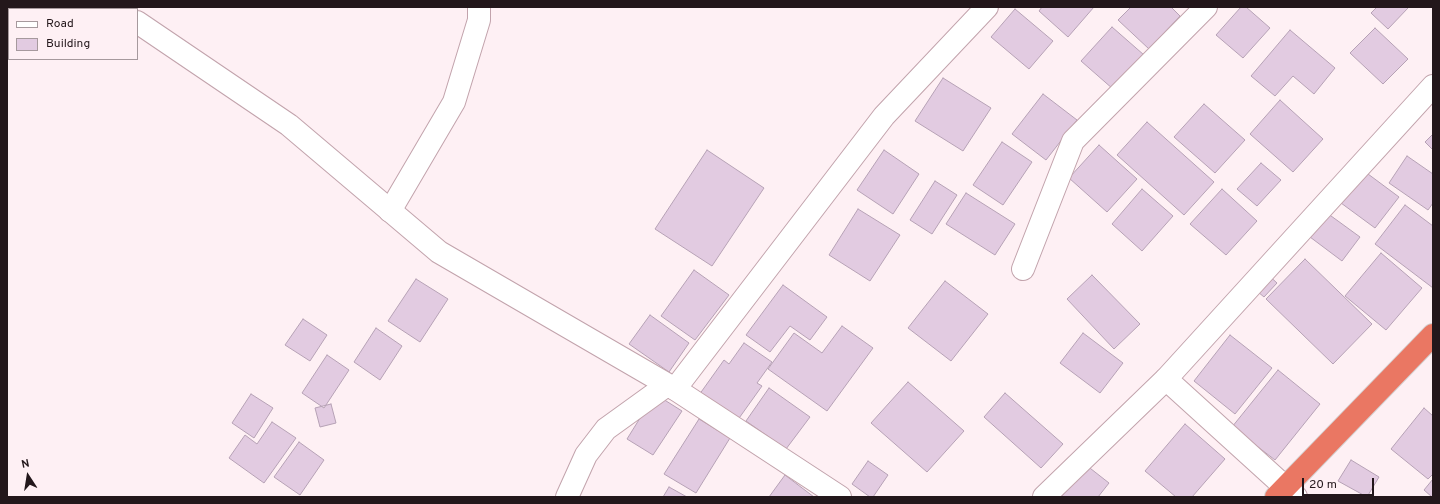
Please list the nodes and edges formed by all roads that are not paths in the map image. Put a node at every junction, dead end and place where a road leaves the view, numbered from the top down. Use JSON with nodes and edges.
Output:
{"nodes":[{"id":1,"x":479,"y":7,"type":"edge"},
{"id":2,"x":987,"y":7,"type":"edge"},
{"id":3,"x":1206,"y":7,"type":"edge"},
{"id":4,"x":138,"y":23,"type":"edge"},
{"id":5,"x":1433,"y":86,"type":"edge"},
{"id":6,"x":390,"y":211,"type":"junction"},
{"id":7,"x":1023,"y":269,"type":"dead end"},
{"id":8,"x":1433,"y":335,"type":"edge"},
{"id":9,"x":1166,"y":379,"type":"junction"},
{"id":10,"x":671,"y":387,"type":"junction"},
{"id":11,"x":1286,"y":494,"type":"edge"},
{"id":12,"x":567,"y":497,"type":"edge"},
{"id":13,"x":840,"y":497,"type":"edge"},
{"id":14,"x":1044,"y":497,"type":"edge"}],
"edges":[{"from":1,"to":6,"type":"street"},
{"from":2,"to":10,"type":"street"},
{"from":3,"to":7,"type":"street"},
{"from":4,"to":6,"type":"street"},
{"from":5,"to":9,"type":"street"},
{"from":6,"to":10,"type":"street"},
{"from":8,"to":11,"type":"highway"},
{"from":9,"to":11,"type":"street"},
{"from":9,"to":14,"type":"street"},
{"from":10,"to":12,"type":"street"},
{"from":10,"to":13,"type":"street"}]}
